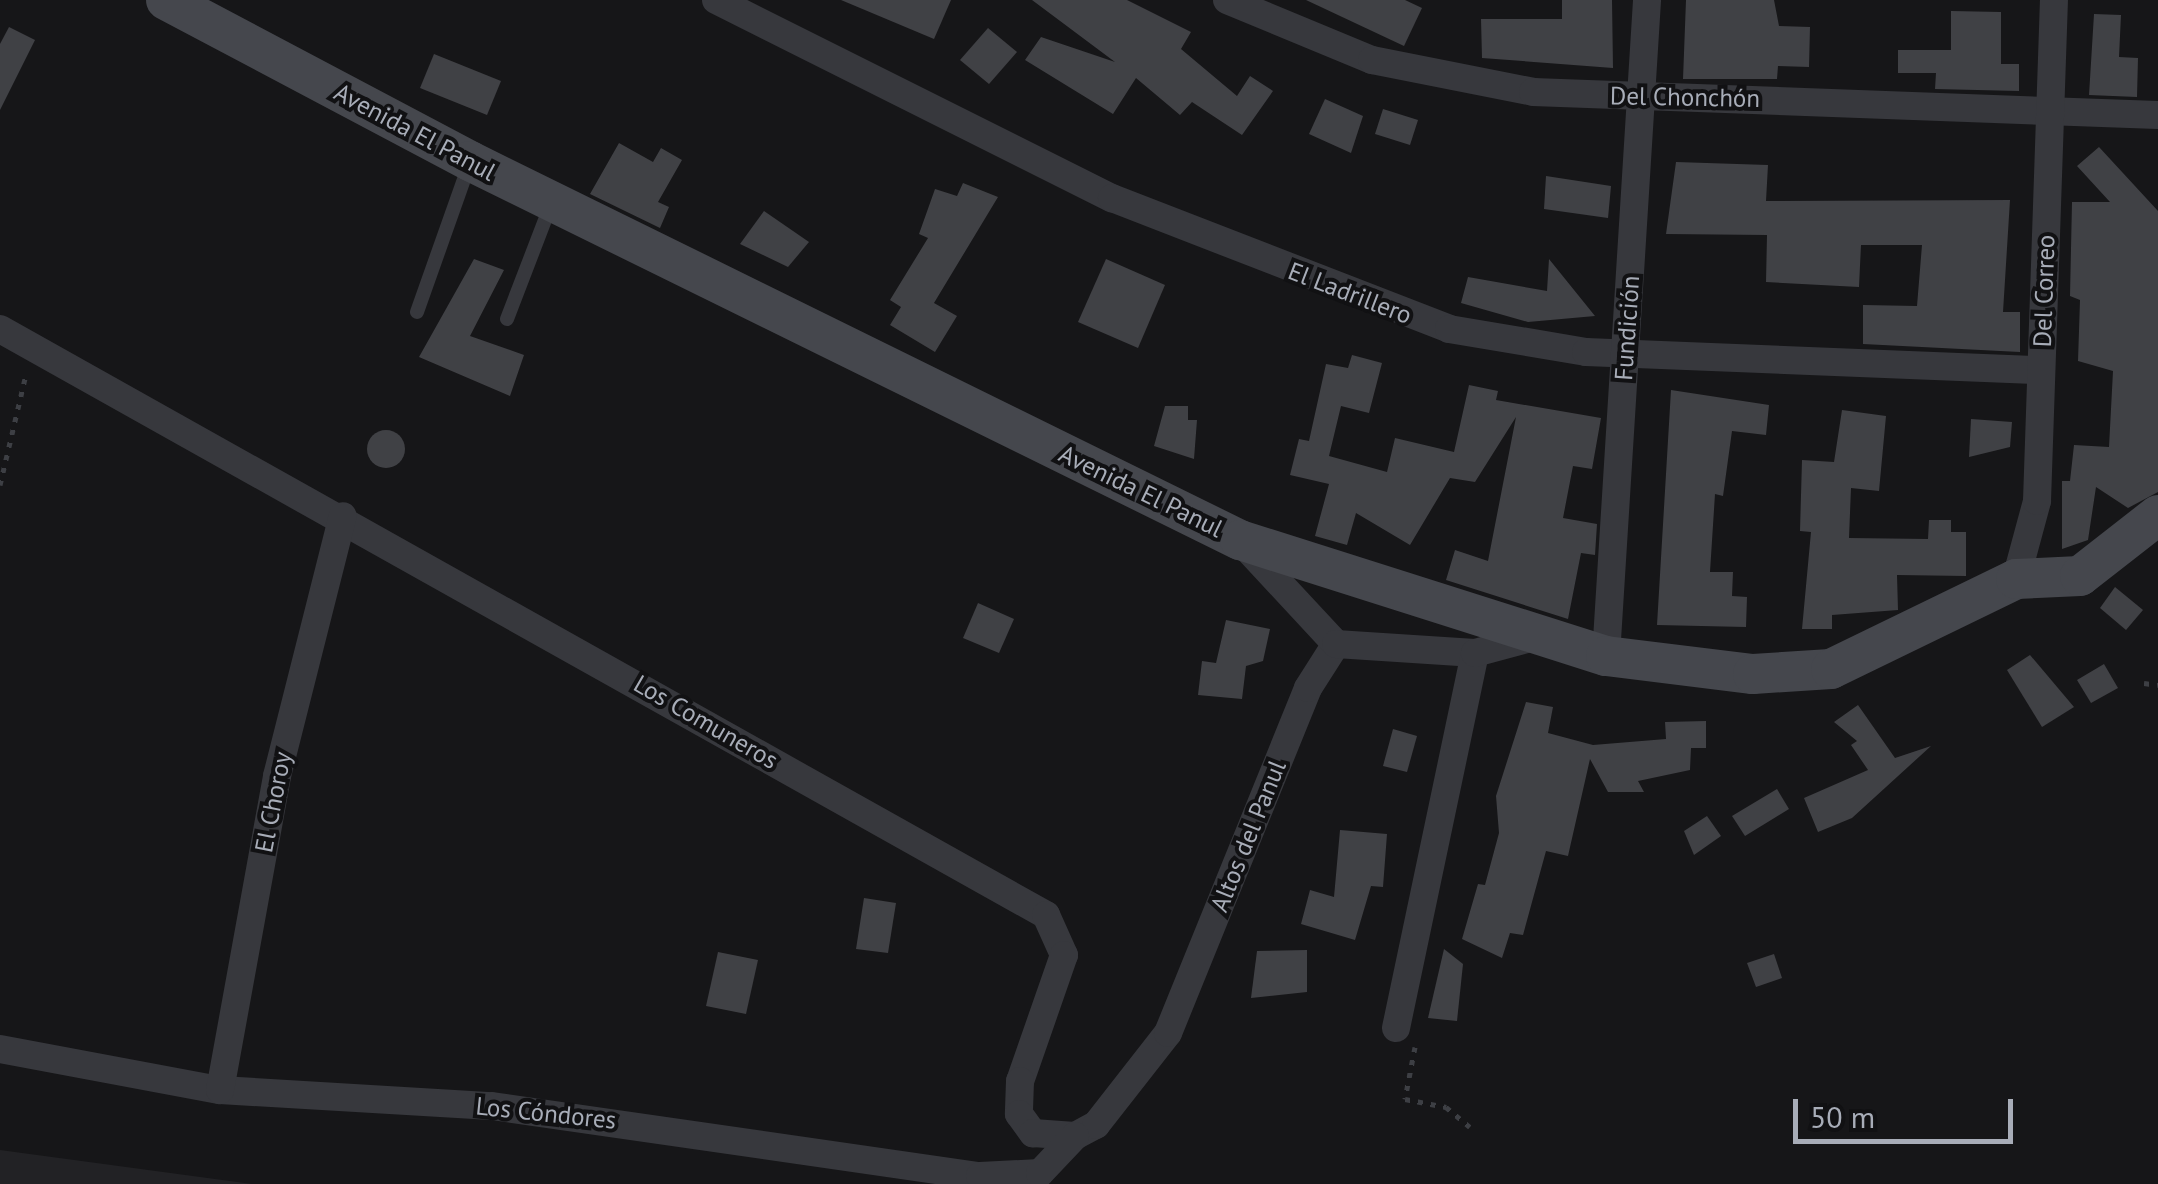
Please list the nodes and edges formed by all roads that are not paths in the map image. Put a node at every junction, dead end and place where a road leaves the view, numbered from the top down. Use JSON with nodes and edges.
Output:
{"nodes":[{"id":1,"x":166,"y":0,"type":"edge"},
{"id":2,"x":716,"y":0,"type":"edge"},
{"id":3,"x":1228,"y":0,"type":"edge"},
{"id":4,"x":1648,"y":0,"type":"edge"},
{"id":5,"x":2054,"y":0,"type":"edge"},
{"id":6,"x":1642,"y":95,"type":"junction"},
{"id":7,"x":2051,"y":108,"type":"junction"},
{"id":8,"x":2158,"y":115,"type":"edge"},
{"id":9,"x":470,"y":162,"type":"junction"},
{"id":10,"x":552,"y":202,"type":"junction"},
{"id":11,"x":417,"y":312,"type":"dead end"},
{"id":12,"x":508,"y":320,"type":"dead end"},
{"id":13,"x":0,"y":329,"type":"edge"},
{"id":14,"x":1625,"y":354,"type":"junction"},
{"id":15,"x":2041,"y":370,"type":"junction"},
{"id":16,"x":2158,"y":515,"type":"edge"},
{"id":17,"x":342,"y":516,"type":"junction"},
{"id":18,"x":1240,"y":540,"type":"junction"},
{"id":19,"x":2016,"y":580,"type":"junction"},
{"id":20,"x":1539,"y":636,"type":"junction"},
{"id":21,"x":1336,"y":644,"type":"junction"},
{"id":22,"x":1475,"y":653,"type":"junction"},
{"id":23,"x":1606,"y":656,"type":"junction"},
{"id":24,"x":1396,"y":1028,"type":"road end"},
{"id":25,"x":0,"y":1049,"type":"edge"},
{"id":26,"x":220,"y":1090,"type":"junction"},
{"id":27,"x":1075,"y":1136,"type":"junction"}],
"edges":[{"from":1,"to":9,"type":"street","name":"Avenida El Panul"},
{"from":2,"to":14,"type":"street","name":"El Ladrillero"},
{"from":3,"to":6,"type":"street","name":"Del Chonchón"},
{"from":4,"to":6,"type":"street","name":"Fundición"},
{"from":5,"to":7,"type":"street","name":"Del Correo"},
{"from":6,"to":7,"type":"street","name":"Del Chonchón"},
{"from":6,"to":14,"type":"street","name":"Fundición"},
{"from":7,"to":8,"type":"street","name":"Del Chonchón"},
{"from":7,"to":15,"type":"street","name":"Del Correo"},
{"from":9,"to":10,"type":"street","name":"Avenida El Panul"},
{"from":9,"to":11,"type":"lane"},
{"from":10,"to":12,"type":"lane"},
{"from":10,"to":18,"type":"street","name":"Avenida El Panul"},
{"from":13,"to":17,"type":"street","name":"Los Comuneros"},
{"from":14,"to":15,"type":"street","name":"El Ladrillero"},
{"from":14,"to":23,"type":"street","name":"Fundición"},
{"from":15,"to":19,"type":"street","name":"Del Correo"},
{"from":16,"to":19,"type":"street","name":"Avenida El Panul"},
{"from":17,"to":26,"type":"street","name":"El Choroy"},
{"from":17,"to":27,"type":"street","name":"Los Comuneros"},
{"from":18,"to":20,"type":"street","name":"Avenida El Panul"},
{"from":18,"to":21,"type":"street"},
{"from":19,"to":23,"type":"street","name":"Avenida El Panul"},
{"from":20,"to":22,"type":"street"},
{"from":20,"to":23,"type":"street","name":"Avenida El Panul"},
{"from":21,"to":22,"type":"street"},
{"from":21,"to":27,"type":"street","name":"Altos del Panul"},
{"from":22,"to":24,"type":"street"},
{"from":25,"to":26,"type":"street","name":"Los Cóndores"},
{"from":26,"to":27,"type":"street","name":"Los Cóndores"}]}
